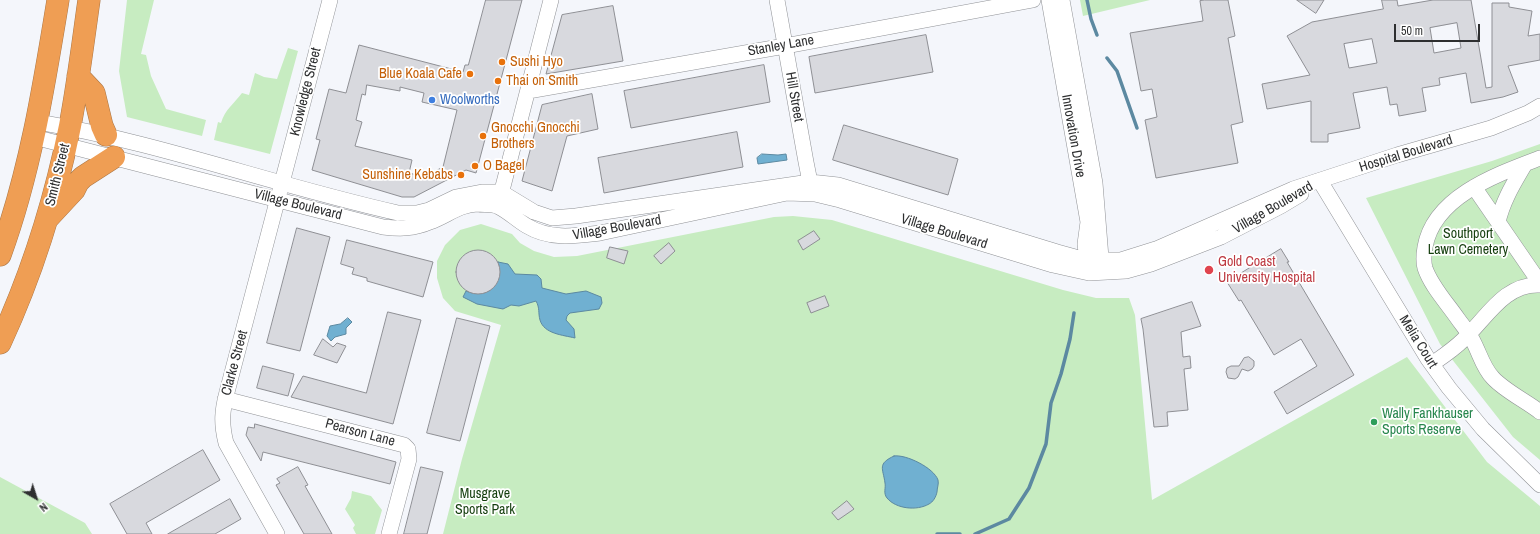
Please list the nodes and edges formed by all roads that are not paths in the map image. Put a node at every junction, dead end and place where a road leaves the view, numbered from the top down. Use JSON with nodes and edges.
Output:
{"nodes":[{"id":1,"x":58,"y":0,"type":"edge"},
{"id":2,"x":90,"y":0,"type":"edge"},
{"id":3,"x":330,"y":0,"type":"edge"},
{"id":4,"x":551,"y":0,"type":"edge"},
{"id":5,"x":777,"y":0,"type":"edge"},
{"id":6,"x":1033,"y":0,"type":"edge"},
{"id":7,"x":1050,"y":0,"type":"edge"},
{"id":8,"x":1062,"y":0,"type":"edge"},
{"id":9,"x":785,"y":46,"type":"junction"},
{"id":10,"x":78,"y":76,"type":"junction"},
{"id":11,"x":528,"y":91,"type":"junction"},
{"id":12,"x":1540,"y":106,"type":"edge"},
{"id":13,"x":1540,"y":116,"type":"edge"},
{"id":14,"x":1491,"y":128,"type":"junction"},
{"id":15,"x":36,"y":129,"type":"junction"},
{"id":16,"x":106,"y":135,"type":"junction"},
{"id":17,"x":68,"y":136,"type":"junction"},
{"id":18,"x":114,"y":157,"type":"junction"},
{"id":19,"x":1540,"y":158,"type":"edge"},
{"id":20,"x":1525,"y":164,"type":"junction"},
{"id":21,"x":1320,"y":181,"type":"junction"},
{"id":22,"x":282,"y":184,"type":"junction"},
{"id":23,"x":1474,"y":187,"type":"junction"},
{"id":24,"x":813,"y":188,"type":"junction"},
{"id":25,"x":499,"y":199,"type":"junction"},
{"id":26,"x":277,"y":200,"type":"junction"},
{"id":27,"x":46,"y":220,"type":"junction"},
{"id":28,"x":1498,"y":222,"type":"junction"},
{"id":29,"x":0,"y":255,"type":"edge"},
{"id":30,"x":1094,"y":266,"type":"junction"},
{"id":31,"x":1540,"y":284,"type":"edge"},
{"id":32,"x":1469,"y":334,"type":"junction"},
{"id":33,"x":0,"y":343,"type":"edge"},
{"id":34,"x":1432,"y":364,"type":"junction"},
{"id":35,"x":225,"y":398,"type":"junction"},
{"id":36,"x":1540,"y":412,"type":"edge"},
{"id":37,"x":1540,"y":483,"type":"edge"},
{"id":38,"x":277,"y":534,"type":"edge"},
{"id":39,"x":389,"y":534,"type":"edge"}],
"edges":[{"from":1,"to":15,"type":"highway"},
{"from":2,"to":10,"type":"highway","name":"Smith Street"},
{"from":3,"to":22,"type":"street","name":"Knowledge Street"},
{"from":4,"to":11,"type":"street"},
{"from":5,"to":9,"type":"street","name":"Hill Street"},
{"from":6,"to":9,"type":"street","name":"Stanley Lane"},
{"from":7,"to":30,"type":"street","name":"Innovation Drive"},
{"from":8,"to":30,"type":"street","name":"Innovation Drive"},
{"from":9,"to":11,"type":"street","name":"Stanley Lane"},
{"from":9,"to":24,"type":"street","name":"Hill Street"},
{"from":10,"to":16,"type":"highway"},
{"from":10,"to":17,"type":"highway","name":"Smith Street"},
{"from":11,"to":25,"type":"street"},
{"from":12,"to":14,"type":"street","name":"Hospital Boulevard"},
{"from":13,"to":14,"type":"street","name":"Hospital Boulevard"},
{"from":14,"to":21,"type":"street","name":"Hospital Boulevard"},
{"from":15,"to":17,"type":"street","name":"Village Boulevard"},
{"from":15,"to":29,"type":"highway"},
{"from":16,"to":17,"type":"street","name":"Village Boulevard"},
{"from":16,"to":22,"type":"street","name":"Village Boulevard"},
{"from":17,"to":18,"type":"street","name":"Village Boulevard"},
{"from":17,"to":27,"type":"highway","name":"Smith Street"},
{"from":18,"to":26,"type":"street","name":"Village Boulevard"},
{"from":18,"to":27,"type":"highway"},
{"from":19,"to":20,"type":"street"},
{"from":20,"to":23,"type":"street"},
{"from":20,"to":28,"type":"street"},
{"from":21,"to":30,"type":"street","name":"Village Boulevard"},
{"from":21,"to":34,"type":"street","name":"Melia Court"},
{"from":22,"to":25,"type":"street","name":"Village Boulevard"},
{"from":22,"to":26,"type":"street","name":"Clarke Street"},
{"from":23,"to":28,"type":"street"},
{"from":23,"to":32,"type":"street"},
{"from":24,"to":25,"type":"street","name":"Village Boulevard"},
{"from":24,"to":25,"type":"street","name":"Village Boulevard"},
{"from":24,"to":30,"type":"street","name":"Village Boulevard"},
{"from":25,"to":26,"type":"street","name":"Village Boulevard"},
{"from":26,"to":35,"type":"street","name":"Clarke Street"},
{"from":27,"to":33,"type":"highway","name":"Smith Street"},
{"from":28,"to":31,"type":"street"},
{"from":31,"to":32,"type":"street"},
{"from":32,"to":34,"type":"street"},
{"from":32,"to":36,"type":"street"},
{"from":34,"to":37,"type":"street","name":"Melia Court"},
{"from":35,"to":38,"type":"street","name":"Clarke Street"},
{"from":35,"to":39,"type":"street","name":"Pearson Lane"}]}
